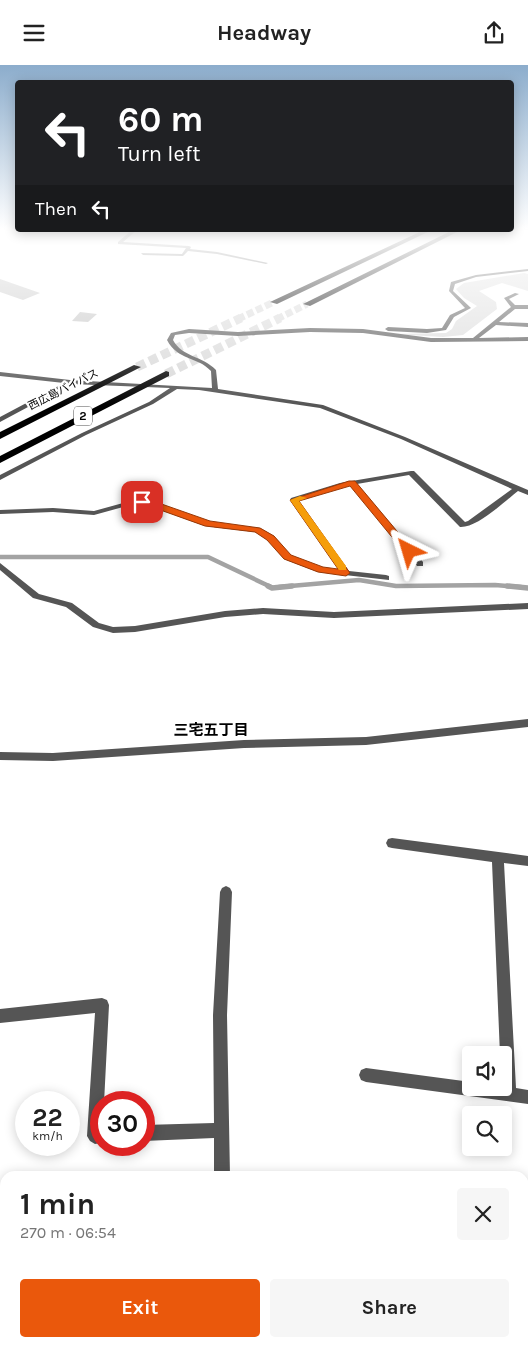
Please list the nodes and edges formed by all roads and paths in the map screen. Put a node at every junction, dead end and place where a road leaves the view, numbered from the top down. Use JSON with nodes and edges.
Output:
{"nodes":[{"id":1,"x":307,"y":287,"type":"edge"},
{"id":2,"x":342,"y":287,"type":"edge"},
{"id":3,"x":452,"y":287,"type":"edge"},
{"id":4,"x":517,"y":294,"type":"dead end"},
{"id":5,"x":274,"y":302,"type":"tunnel mouth"},
{"id":6,"x":307,"y":304,"type":"tunnel mouth"},
{"id":7,"x":514,"y":307,"type":"junction"},
{"id":8,"x":528,"y":307,"type":"edge"},
{"id":9,"x":495,"y":323,"type":"junction"},
{"id":10,"x":528,"y":325,"type":"edge"},
{"id":11,"x":345,"y":330,"type":"junction"},
{"id":12,"x":476,"y":338,"type":"junction"},
{"id":13,"x":528,"y":339,"type":"edge"},
{"id":14,"x":137,"y":367,"type":"tunnel mouth"},
{"id":15,"x":0,"y":374,"type":"edge"},
{"id":16,"x":166,"y":374,"type":"tunnel mouth"},
{"id":17,"x":70,"y":382,"type":"junction"},
{"id":18,"x":176,"y":387,"type":"junction"},
{"id":19,"x":216,"y":389,"type":"junction"},
{"id":20,"x":0,"y":420,"type":"edge"},
{"id":21,"x":0,"y":436,"type":"edge"},
{"id":22,"x":0,"y":460,"type":"edge"},
{"id":23,"x":0,"y":477,"type":"edge"},
{"id":24,"x":352,"y":483,"type":"junction"},
{"id":25,"x":517,"y":488,"type":"junction"},
{"id":26,"x":528,"y":493,"type":"edge"},
{"id":27,"x":0,"y":512,"type":"edge"},
{"id":28,"x":420,"y":564,"type":"dead end"},
{"id":29,"x":0,"y":566,"type":"edge"},
{"id":30,"x":346,"y":573,"type":"junction"},
{"id":31,"x":386,"y":578,"type":"dead end"},
{"id":32,"x":528,"y":606,"type":"edge"},
{"id":33,"x":528,"y":723,"type":"edge"},
{"id":34,"x":0,"y":756,"type":"edge"},
{"id":35,"x":392,"y":843,"type":"dead end"},
{"id":36,"x":498,"y":858,"type":"junction"},
{"id":37,"x":528,"y":861,"type":"edge"},
{"id":38,"x":226,"y":892,"type":"dead end"},
{"id":39,"x":0,"y":1016,"type":"edge"},
{"id":40,"x":507,"y":1046,"type":"edge"},
{"id":41,"x":366,"y":1075,"type":"dead end"},
{"id":42,"x":462,"y":1088,"type":"edge"},
{"id":43,"x":97,"y":1091,"type":"edge"},
{"id":44,"x":512,"y":1094,"type":"edge"},
{"id":45,"x":528,"y":1097,"type":"edge"},
{"id":46,"x":222,"y":1130,"type":"junction"},
{"id":47,"x":155,"y":1133,"type":"edge"},
{"id":48,"x":222,"y":1171,"type":"edge"}],
"edges":[{"from":1,"to":5,"type":"highway"},
{"from":2,"to":6,"type":"highway"},
{"from":3,"to":11,"type":"street"},
{"from":4,"to":7,"type":"street"},
{"from":7,"to":8,"type":"street"},
{"from":7,"to":9,"type":"street"},
{"from":9,"to":10,"type":"street"},
{"from":9,"to":12,"type":"street"},
{"from":11,"to":12,"type":"street"},
{"from":11,"to":19,"type":"street"},
{"from":12,"to":13,"type":"street"},
{"from":14,"to":21,"type":"highway","name":"西広島バイパス","number":"2"},
{"from":15,"to":17,"type":"street"},
{"from":16,"to":22,"type":"highway","number":"2"},
{"from":17,"to":18,"type":"street"},
{"from":17,"to":20,"type":"street"},
{"from":18,"to":19,"type":"street"},
{"from":18,"to":23,"type":"street"},
{"from":19,"to":25,"type":"street"},
{"from":24,"to":25,"type":"street"},
{"from":24,"to":28,"type":"street"},
{"from":24,"to":30,"type":"street"},
{"from":25,"to":26,"type":"street"},
{"from":27,"to":30,"type":"street"},
{"from":29,"to":32,"type":"street"},
{"from":30,"to":31,"type":"street"},
{"from":33,"to":34,"type":"street"},
{"from":35,"to":36,"type":"street"},
{"from":36,"to":37,"type":"street"},
{"from":36,"to":40,"type":"street"},
{"from":38,"to":46,"type":"street"},
{"from":39,"to":43,"type":"street"},
{"from":41,"to":42,"type":"street"},
{"from":44,"to":45,"type":"street"},
{"from":46,"to":47,"type":"street"},
{"from":46,"to":48,"type":"street"}]}
